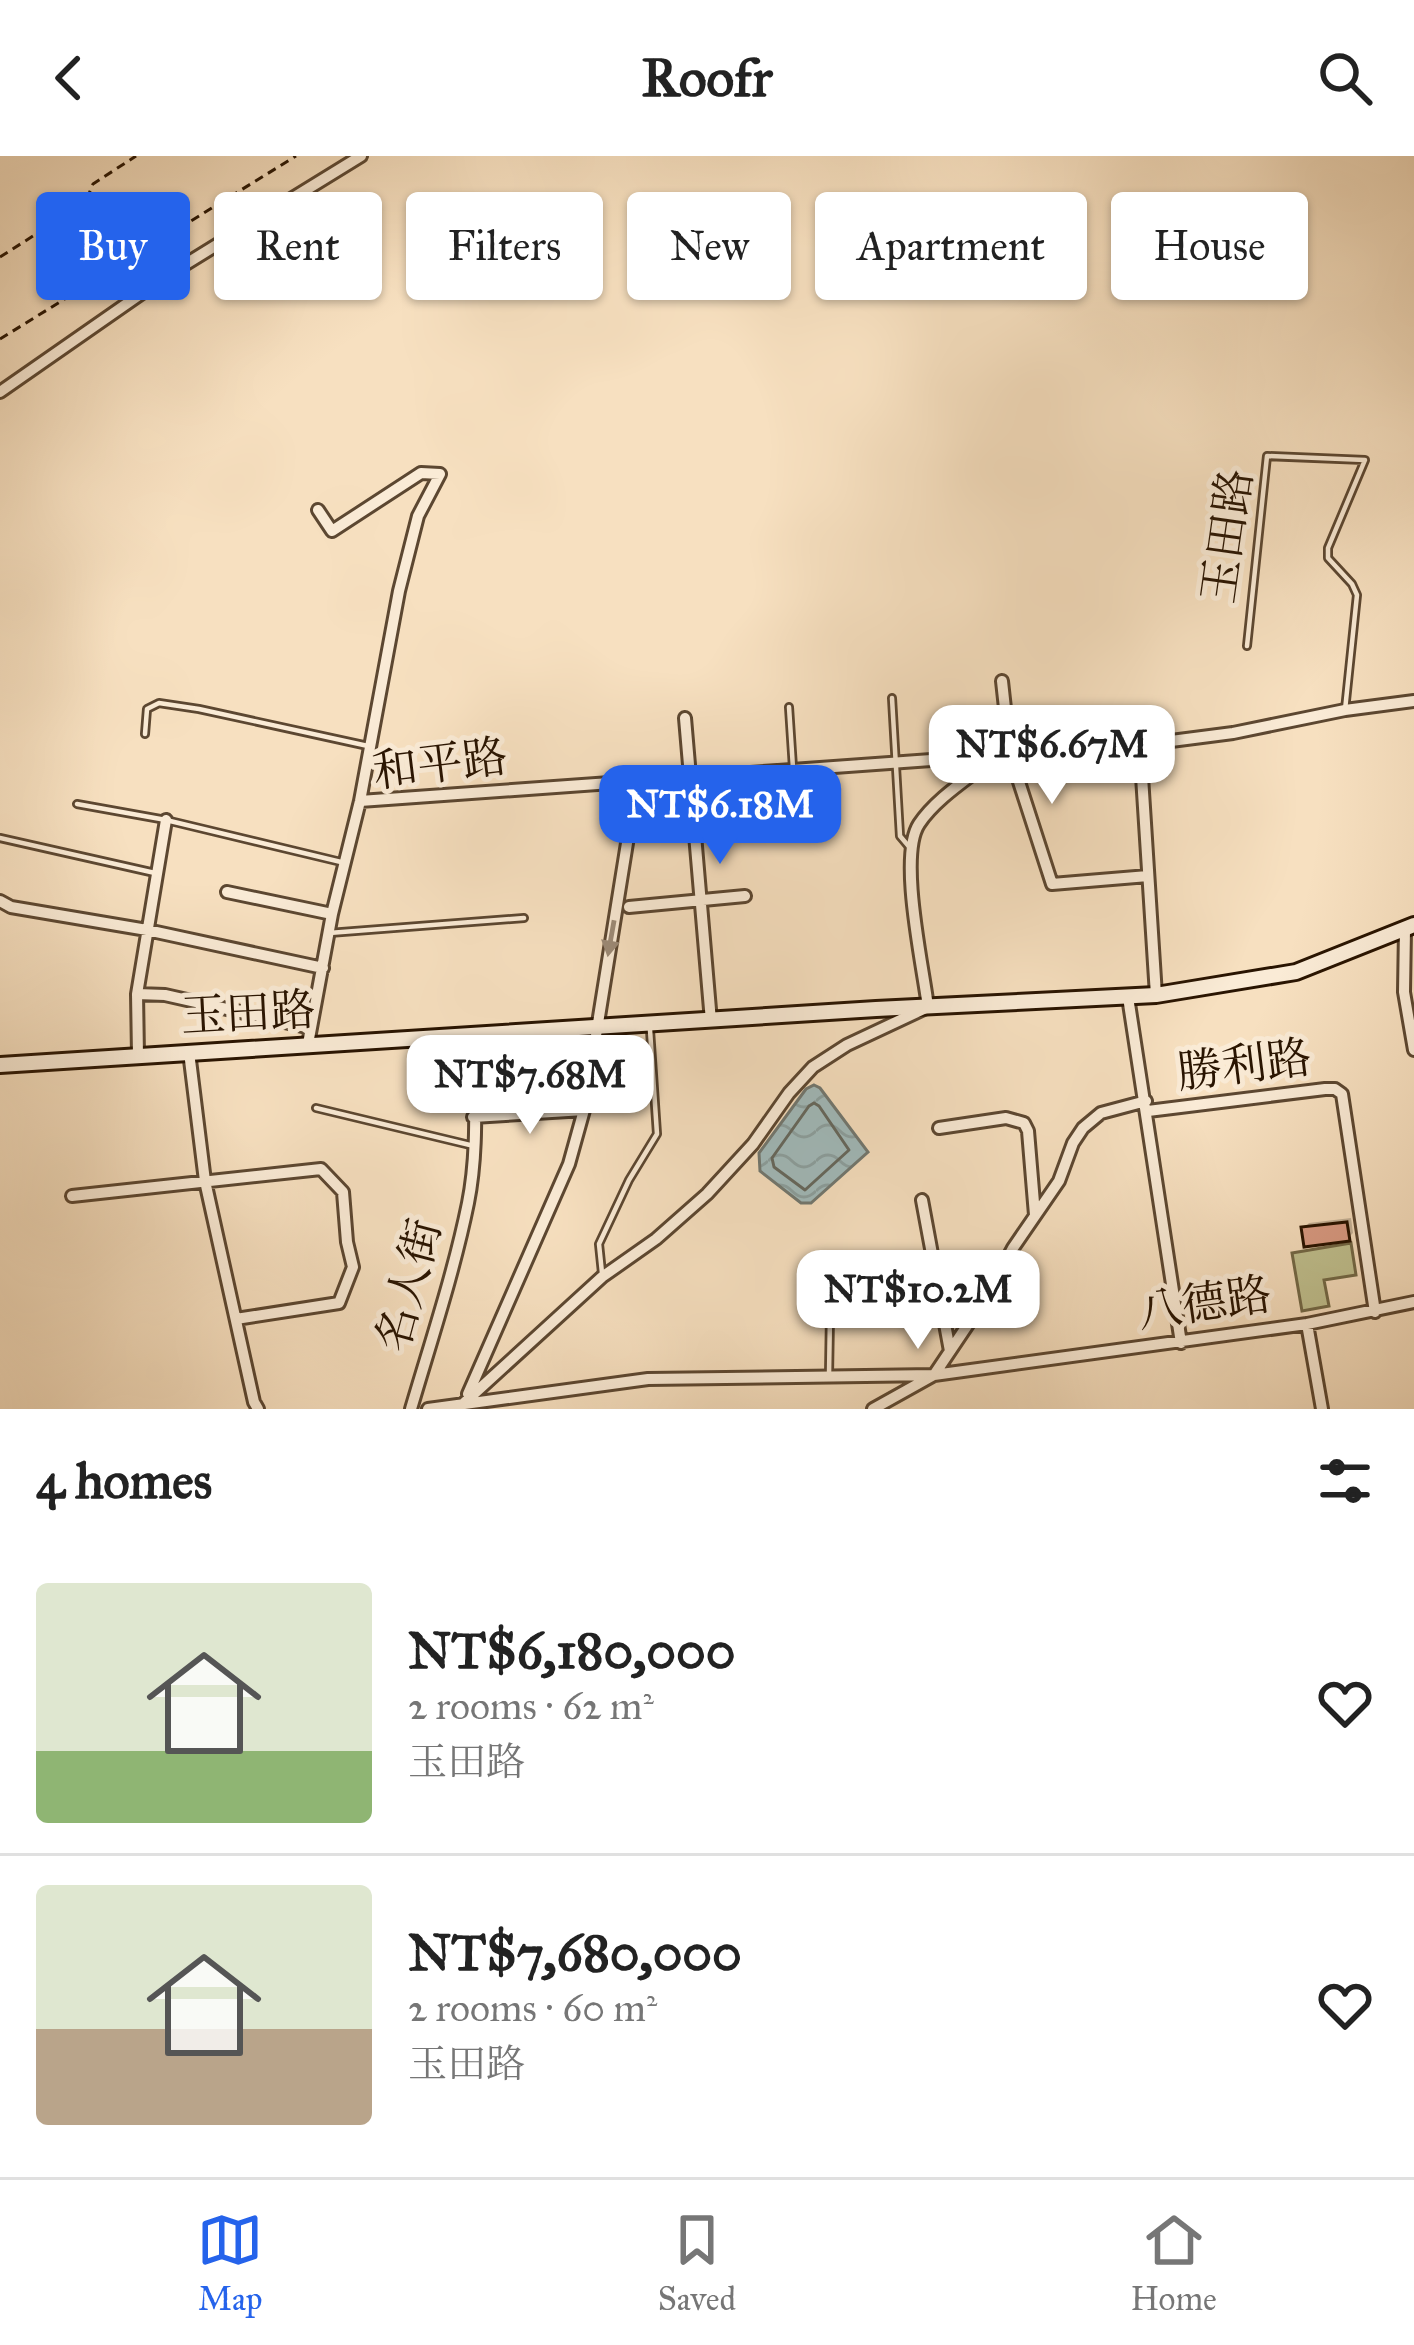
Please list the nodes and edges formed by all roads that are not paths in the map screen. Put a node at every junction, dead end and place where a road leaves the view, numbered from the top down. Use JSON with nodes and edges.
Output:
{"nodes":[{"id":1,"x":361,"y":156,"type":"edge"},
{"id":2,"x":0,"y":392,"type":"edge"},
{"id":3,"x":318,"y":510,"type":"dead end"},
{"id":4,"x":1247,"y":646,"type":"dead end"},
{"id":5,"x":1002,"y":681,"type":"dead end"},
{"id":6,"x":892,"y":698,"type":"dead end"},
{"id":7,"x":1414,"y":701,"type":"edge"},
{"id":8,"x":788,"y":707,"type":"dead end"},
{"id":9,"x":1346,"y":710,"type":"junction"},
{"id":10,"x":685,"y":718,"type":"dead end"},
{"id":11,"x":145,"y":734,"type":"dead end"},
{"id":12,"x":368,"y":746,"type":"junction"},
{"id":13,"x":1140,"y":746,"type":"junction"},
{"id":14,"x":1004,"y":754,"type":"junction"},
{"id":15,"x":896,"y":762,"type":"junction"},
{"id":16,"x":793,"y":770,"type":"junction"},
{"id":17,"x":691,"y":778,"type":"junction"},
{"id":18,"x":637,"y":782,"type":"junction"},
{"id":19,"x":360,"y":801,"type":"junction"},
{"id":20,"x":77,"y":804,"type":"dead end"},
{"id":21,"x":166,"y":820,"type":"junction"},
{"id":22,"x":797,"y":820,"type":"dead end"},
{"id":23,"x":694,"y":828,"type":"junction"},
{"id":24,"x":0,"y":838,"type":"edge"},
{"id":25,"x":911,"y":849,"type":"junction"},
{"id":26,"x":344,"y":863,"type":"junction"},
{"id":27,"x":155,"y":873,"type":"junction"},
{"id":28,"x":1148,"y":876,"type":"junction"},
{"id":29,"x":226,"y":892,"type":"dead end"},
{"id":30,"x":745,"y":896,"type":"dead end"},
{"id":31,"x":699,"y":900,"type":"junction"},
{"id":32,"x":0,"y":901,"type":"edge"},
{"id":33,"x":628,"y":907,"type":"dead end"},
{"id":34,"x":332,"y":914,"type":"junction"},
{"id":35,"x":524,"y":918,"type":"dead end"},
{"id":36,"x":1409,"y":927,"type":"edge"},
{"id":37,"x":147,"y":931,"type":"junction"},
{"id":38,"x":329,"y":933,"type":"junction"},
{"id":39,"x":323,"y":968,"type":"junction"},
{"id":40,"x":137,"y":994,"type":"junction"},
{"id":41,"x":1156,"y":995,"type":"junction"},
{"id":42,"x":1128,"y":997,"type":"junction"},
{"id":43,"x":928,"y":1007,"type":"junction"},
{"id":44,"x":711,"y":1021,"type":"junction"},
{"id":45,"x":650,"y":1024,"type":"junction"},
{"id":46,"x":596,"y":1027,"type":"junction"},
{"id":47,"x":310,"y":1036,"type":"junction"},
{"id":48,"x":475,"y":1036,"type":"junction"},
{"id":49,"x":1414,"y":1050,"type":"edge"},
{"id":50,"x":189,"y":1052,"type":"junction"},
{"id":51,"x":139,"y":1055,"type":"junction"},
{"id":52,"x":0,"y":1065,"type":"edge"},
{"id":53,"x":1147,"y":1106,"type":"junction"},
{"id":54,"x":316,"y":1108,"type":"dead end"},
{"id":55,"x":584,"y":1110,"type":"junction"},
{"id":56,"x":473,"y":1118,"type":"junction"},
{"id":57,"x":939,"y":1128,"type":"dead end"},
{"id":58,"x":475,"y":1146,"type":"junction"},
{"id":59,"x":206,"y":1181,"type":"junction"},
{"id":60,"x":72,"y":1196,"type":"dead end"},
{"id":61,"x":922,"y":1200,"type":"dead end"},
{"id":62,"x":1035,"y":1215,"type":"junction"},
{"id":63,"x":602,"y":1277,"type":"junction"},
{"id":64,"x":1414,"y":1302,"type":"edge"},
{"id":65,"x":1375,"y":1312,"type":"junction"},
{"id":66,"x":830,"y":1315,"type":"dead end"},
{"id":67,"x":236,"y":1319,"type":"junction"},
{"id":68,"x":1307,"y":1324,"type":"junction"},
{"id":69,"x":1181,"y":1343,"type":"junction"},
{"id":70,"x":950,"y":1352,"type":"junction"},
{"id":71,"x":829,"y":1376,"type":"junction"},
{"id":72,"x":934,"y":1376,"type":"junction"},
{"id":73,"x":516,"y":1403,"type":"edge"},
{"id":74,"x":461,"y":1406,"type":"edge"},
{"id":75,"x":258,"y":1409,"type":"edge"},
{"id":76,"x":411,"y":1409,"type":"edge"},
{"id":77,"x":428,"y":1409,"type":"edge"},
{"id":78,"x":873,"y":1409,"type":"edge"},
{"id":79,"x":1322,"y":1409,"type":"edge"}],
"edges":[{"from":1,"to":2,"type":"street"},
{"from":3,"to":12,"type":"street"},
{"from":4,"to":9,"type":"lane","name":"玉田路"},
{"from":5,"to":14,"type":"street"},
{"from":6,"to":15,"type":"lane"},
{"from":7,"to":9,"type":"street","name":"和平路"},
{"from":8,"to":16,"type":"lane"},
{"from":9,"to":13,"type":"street","name":"和平路"},
{"from":10,"to":17,"type":"street"},
{"from":11,"to":12,"type":"lane"},
{"from":12,"to":19,"type":"street"},
{"from":13,"to":14,"type":"street","name":"和平路"},
{"from":13,"to":28,"type":"street"},
{"from":14,"to":15,"type":"street","name":"和平路"},
{"from":14,"to":25,"type":"street"},
{"from":14,"to":28,"type":"street"},
{"from":15,"to":16,"type":"street","name":"和平路"},
{"from":15,"to":25,"type":"lane"},
{"from":16,"to":17,"type":"street","name":"和平路"},
{"from":17,"to":18,"type":"street","name":"和平路"},
{"from":17,"to":23,"type":"street"},
{"from":18,"to":19,"type":"street","name":"和平路"},
{"from":18,"to":46,"type":"street","one_way":true},
{"from":19,"to":26,"type":"street","name":"和平路"},
{"from":20,"to":21,"type":"lane"},
{"from":21,"to":26,"type":"lane"},
{"from":21,"to":27,"type":"street","name":"玉田路"},
{"from":22,"to":23,"type":"lane"},
{"from":23,"to":31,"type":"street"},
{"from":24,"to":27,"type":"lane"},
{"from":25,"to":43,"type":"street"},
{"from":26,"to":34,"type":"street","name":"和平路"},
{"from":27,"to":37,"type":"street","name":"玉田路"},
{"from":28,"to":41,"type":"street"},
{"from":29,"to":34,"type":"street"},
{"from":30,"to":31,"type":"street"},
{"from":31,"to":33,"type":"street"},
{"from":31,"to":44,"type":"street"},
{"from":32,"to":37,"type":"street","name":"玉田路"},
{"from":34,"to":38,"type":"street","name":"和平路"},
{"from":35,"to":38,"type":"lane"},
{"from":36,"to":41,"type":"street","name":"玉田路"},
{"from":36,"to":49,"type":"street"},
{"from":37,"to":39,"type":"street","name":"玉田路"},
{"from":37,"to":40,"type":"street","name":"玉田路"},
{"from":38,"to":39,"type":"street","name":"和平路"},
{"from":39,"to":47,"type":"street","name":"和平路"},
{"from":40,"to":47,"type":"street"},
{"from":40,"to":51,"type":"street","name":"玉田路"},
{"from":41,"to":42,"type":"street","name":"玉田路"},
{"from":42,"to":43,"type":"street","name":"玉田路"},
{"from":42,"to":53,"type":"street"},
{"from":43,"to":44,"type":"street","name":"玉田路"},
{"from":43,"to":63,"type":"street"},
{"from":44,"to":45,"type":"street","name":"玉田路"},
{"from":45,"to":46,"type":"street","name":"玉田路"},
{"from":45,"to":63,"type":"lane"},
{"from":46,"to":48,"type":"street","name":"玉田路"},
{"from":46,"to":55,"type":"street"},
{"from":47,"to":48,"type":"street","name":"玉田路"},
{"from":47,"to":50,"type":"street","name":"玉田路"},
{"from":48,"to":56,"type":"street","name":"名人街"},
{"from":50,"to":51,"type":"street","name":"玉田路"},
{"from":50,"to":59,"type":"street"},
{"from":51,"to":52,"type":"street","name":"玉田路"},
{"from":53,"to":62,"type":"street"},
{"from":53,"to":65,"type":"street","name":"勝利路"},
{"from":53,"to":69,"type":"street"},
{"from":54,"to":58,"type":"lane"},
{"from":55,"to":56,"type":"street"},
{"from":55,"to":74,"type":"street"},
{"from":56,"to":58,"type":"street","name":"名人街"},
{"from":57,"to":62,"type":"street"},
{"from":58,"to":76,"type":"street","name":"名人街"},
{"from":59,"to":60,"type":"street"},
{"from":59,"to":67,"type":"street"},
{"from":59,"to":67,"type":"street"},
{"from":61,"to":70,"type":"street"},
{"from":62,"to":70,"type":"street"},
{"from":63,"to":74,"type":"street"},
{"from":64,"to":65,"type":"street","name":"八德路"},
{"from":65,"to":68,"type":"street","name":"八德路"},
{"from":66,"to":71,"type":"lane"},
{"from":67,"to":75,"type":"street"},
{"from":68,"to":69,"type":"street","name":"八德路"},
{"from":68,"to":79,"type":"street"},
{"from":69,"to":72,"type":"street","name":"八德路"},
{"from":70,"to":72,"type":"street"},
{"from":71,"to":72,"type":"street","name":"八德路"},
{"from":71,"to":73,"type":"street","name":"八德路"},
{"from":72,"to":78,"type":"street"},
{"from":73,"to":74,"type":"street","name":"八德路"},
{"from":74,"to":77,"type":"street","name":"八德路"}]}
